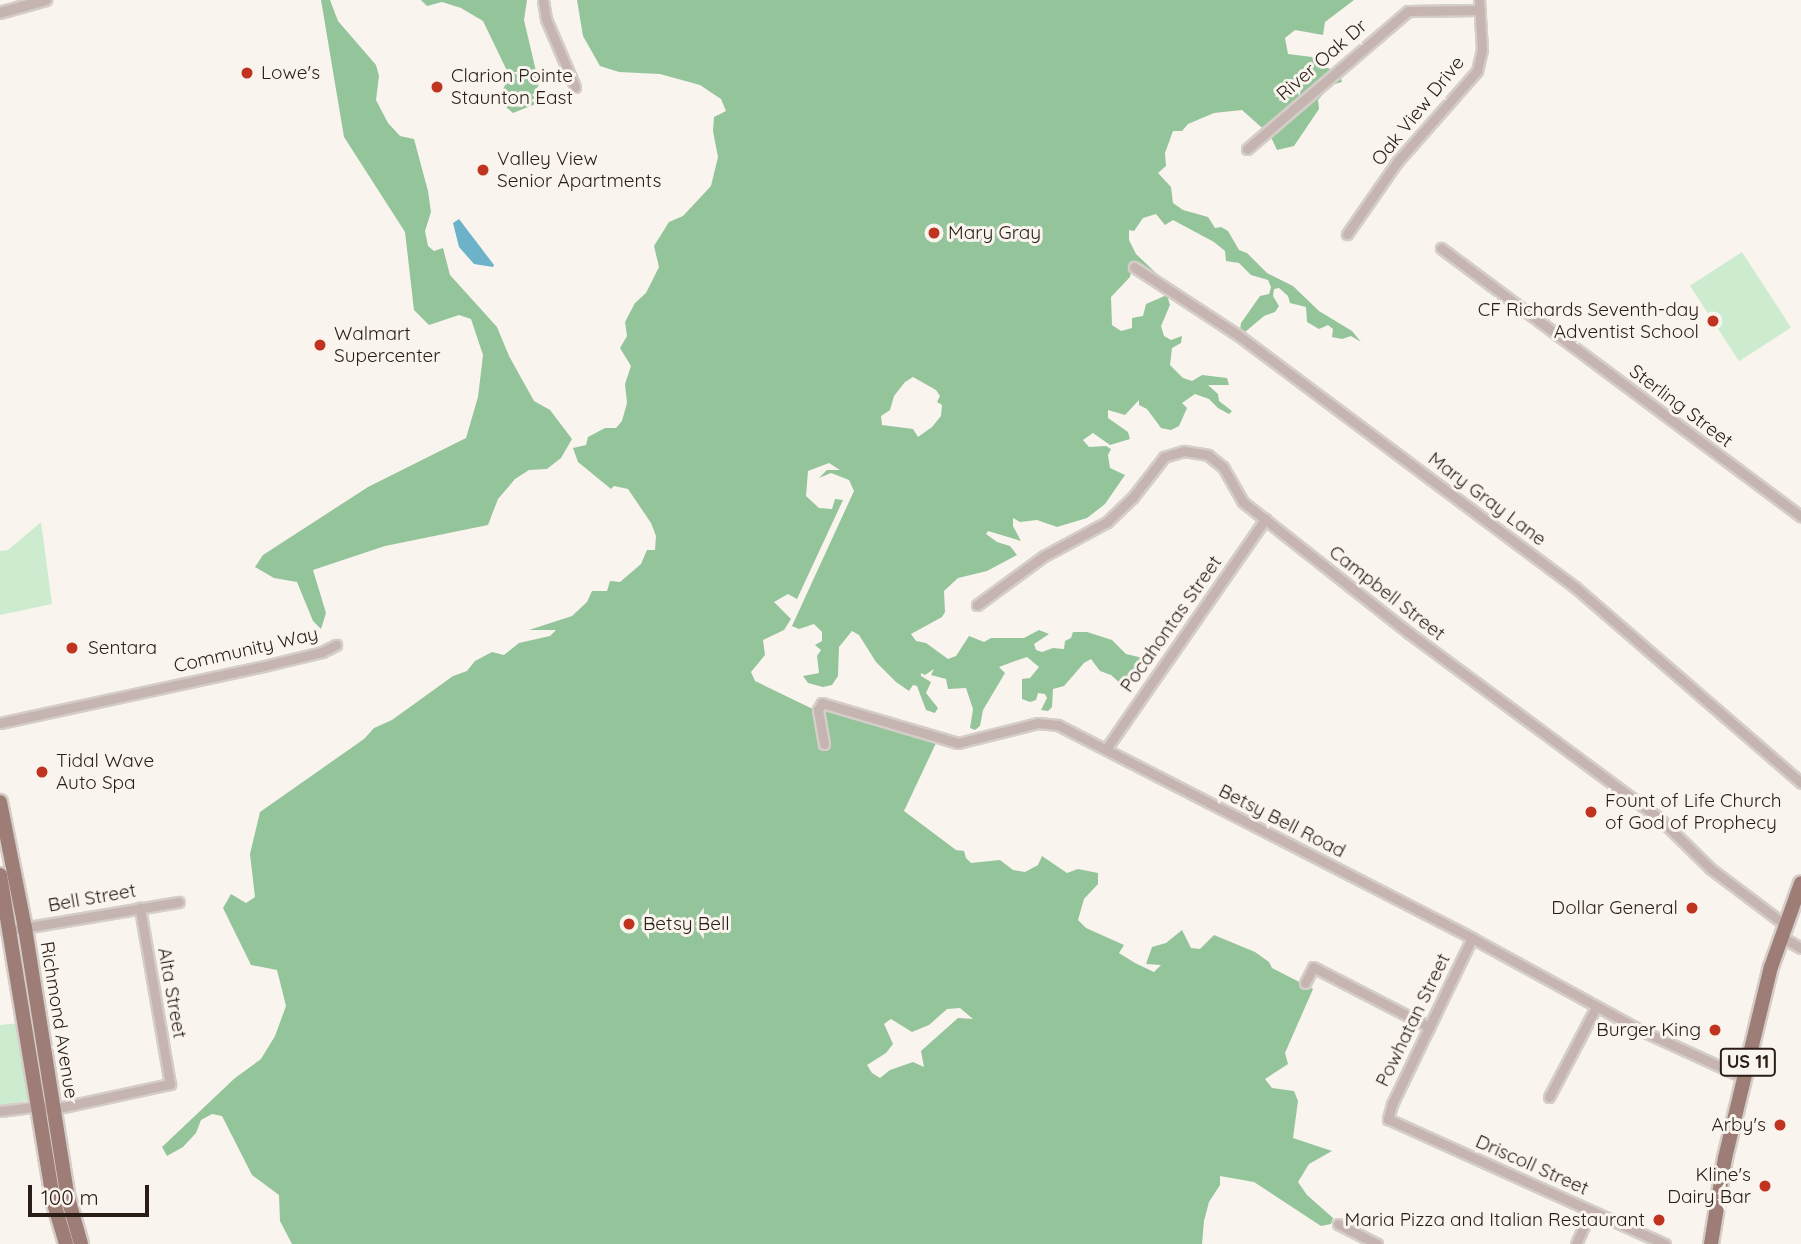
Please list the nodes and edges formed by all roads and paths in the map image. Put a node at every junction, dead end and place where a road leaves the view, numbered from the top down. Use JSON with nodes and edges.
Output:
{"nodes":[{"id":1,"x":46,"y":0,"type":"edge"},
{"id":2,"x":543,"y":0,"type":"edge"},
{"id":3,"x":1478,"y":5,"type":"edge"},
{"id":4,"x":0,"y":13,"type":"edge"},
{"id":5,"x":575,"y":87,"type":"dead end"},
{"id":6,"x":1247,"y":149,"type":"dead end"},
{"id":7,"x":1347,"y":234,"type":"dead end"},
{"id":8,"x":1441,"y":248,"type":"dead end"},
{"id":9,"x":1134,"y":267,"type":"dead end"},
{"id":10,"x":1801,"y":516,"type":"edge"},
{"id":11,"x":1265,"y":519,"type":"junction"},
{"id":12,"x":977,"y":605,"type":"dead end"},
{"id":13,"x":336,"y":645,"type":"dead end"},
{"id":14,"x":0,"y":723,"type":"edge"},
{"id":15,"x":824,"y":744,"type":"dead end"},
{"id":16,"x":1106,"y":749,"type":"junction"},
{"id":17,"x":1801,"y":783,"type":"edge"},
{"id":18,"x":0,"y":802,"type":"edge"},
{"id":19,"x":0,"y":875,"type":"edge"},
{"id":20,"x":1801,"y":883,"type":"edge"},
{"id":21,"x":179,"y":902,"type":"dead end"},
{"id":22,"x":140,"y":908,"type":"junction"},
{"id":23,"x":18,"y":929,"type":"junction"},
{"id":24,"x":1782,"y":930,"type":"junction"},
{"id":25,"x":1472,"y":938,"type":"junction"},
{"id":26,"x":1801,"y":948,"type":"edge"},
{"id":27,"x":1305,"y":983,"type":"dead end"},
{"id":28,"x":1596,"y":1007,"type":"junction"},
{"id":29,"x":1429,"y":1027,"type":"junction"},
{"id":30,"x":1745,"y":1078,"type":"junction"},
{"id":31,"x":1549,"y":1097,"type":"dead end"},
{"id":32,"x":38,"y":1106,"type":"junction"},
{"id":33,"x":54,"y":1109,"type":"junction"},
{"id":34,"x":0,"y":1111,"type":"edge"},
{"id":35,"x":1388,"y":1117,"type":"joint"},
{"id":36,"x":1591,"y":1211,"type":"junction"},
{"id":37,"x":1338,"y":1224,"type":"dead end"},
{"id":38,"x":66,"y":1244,"type":"edge"},
{"id":39,"x":82,"y":1244,"type":"edge"},
{"id":40,"x":1377,"y":1244,"type":"edge"},
{"id":41,"x":1576,"y":1244,"type":"edge"},
{"id":42,"x":1665,"y":1244,"type":"edge"},
{"id":43,"x":1711,"y":1244,"type":"edge"}],
"edges":[{"from":1,"to":4,"type":"street"},
{"from":2,"to":5,"type":"street"},
{"from":3,"to":6,"type":"street","name":"River Oak Dr"},
{"from":3,"to":7,"type":"street","name":"Oak View Drive"},
{"from":8,"to":10,"type":"street","name":"Sterling Street"},
{"from":9,"to":17,"type":"street","name":"Mary Gray Lane"},
{"from":11,"to":12,"type":"street","name":"Campbell Street"},
{"from":11,"to":16,"type":"street","name":"Pocahontas Street"},
{"from":11,"to":24,"type":"street","name":"Campbell Street"},
{"from":13,"to":14,"type":"street","name":"Community Way"},
{"from":15,"to":16,"type":"street","name":"Betsy Bell Road"},
{"from":16,"to":25,"type":"street","name":"Betsy Bell Road"},
{"from":18,"to":23,"type":"main road","name":"Richmond Avenue"},
{"from":19,"to":23,"type":"main road","name":"Richmond Avenue"},
{"from":20,"to":24,"type":"main road","number":"US 11"},
{"from":21,"to":22,"type":"street","name":"Bell Street"},
{"from":22,"to":23,"type":"street","name":"Bell Street"},
{"from":22,"to":33,"type":"street","name":"Alta Street"},
{"from":23,"to":32,"type":"main road","name":"Richmond Avenue"},
{"from":23,"to":33,"type":"main road","name":"Richmond Avenue"},
{"from":24,"to":26,"type":"street","name":"Campbell Street"},
{"from":24,"to":30,"type":"main road","number":"US 11"},
{"from":25,"to":28,"type":"street","name":"Betsy Bell Road"},
{"from":25,"to":29,"type":"street","name":"Powhatan Street"},
{"from":27,"to":29,"type":"street"},
{"from":28,"to":30,"type":"street","name":"Betsy Bell Road"},
{"from":28,"to":31,"type":"street"},
{"from":29,"to":35,"type":"street","name":"Powhatan Street"},
{"from":30,"to":43,"type":"main road","number":"US 11"},
{"from":32,"to":33,"type":"street"},
{"from":32,"to":34,"type":"street"},
{"from":32,"to":38,"type":"main road","name":"Richmond Avenue"},
{"from":33,"to":39,"type":"main road","name":"Richmond Avenue"},
{"from":35,"to":36,"type":"street","name":"Driscoll Street"},
{"from":36,"to":41,"type":"street"},
{"from":36,"to":42,"type":"street","name":"Driscoll Street"},
{"from":37,"to":40,"type":"street"}]}
